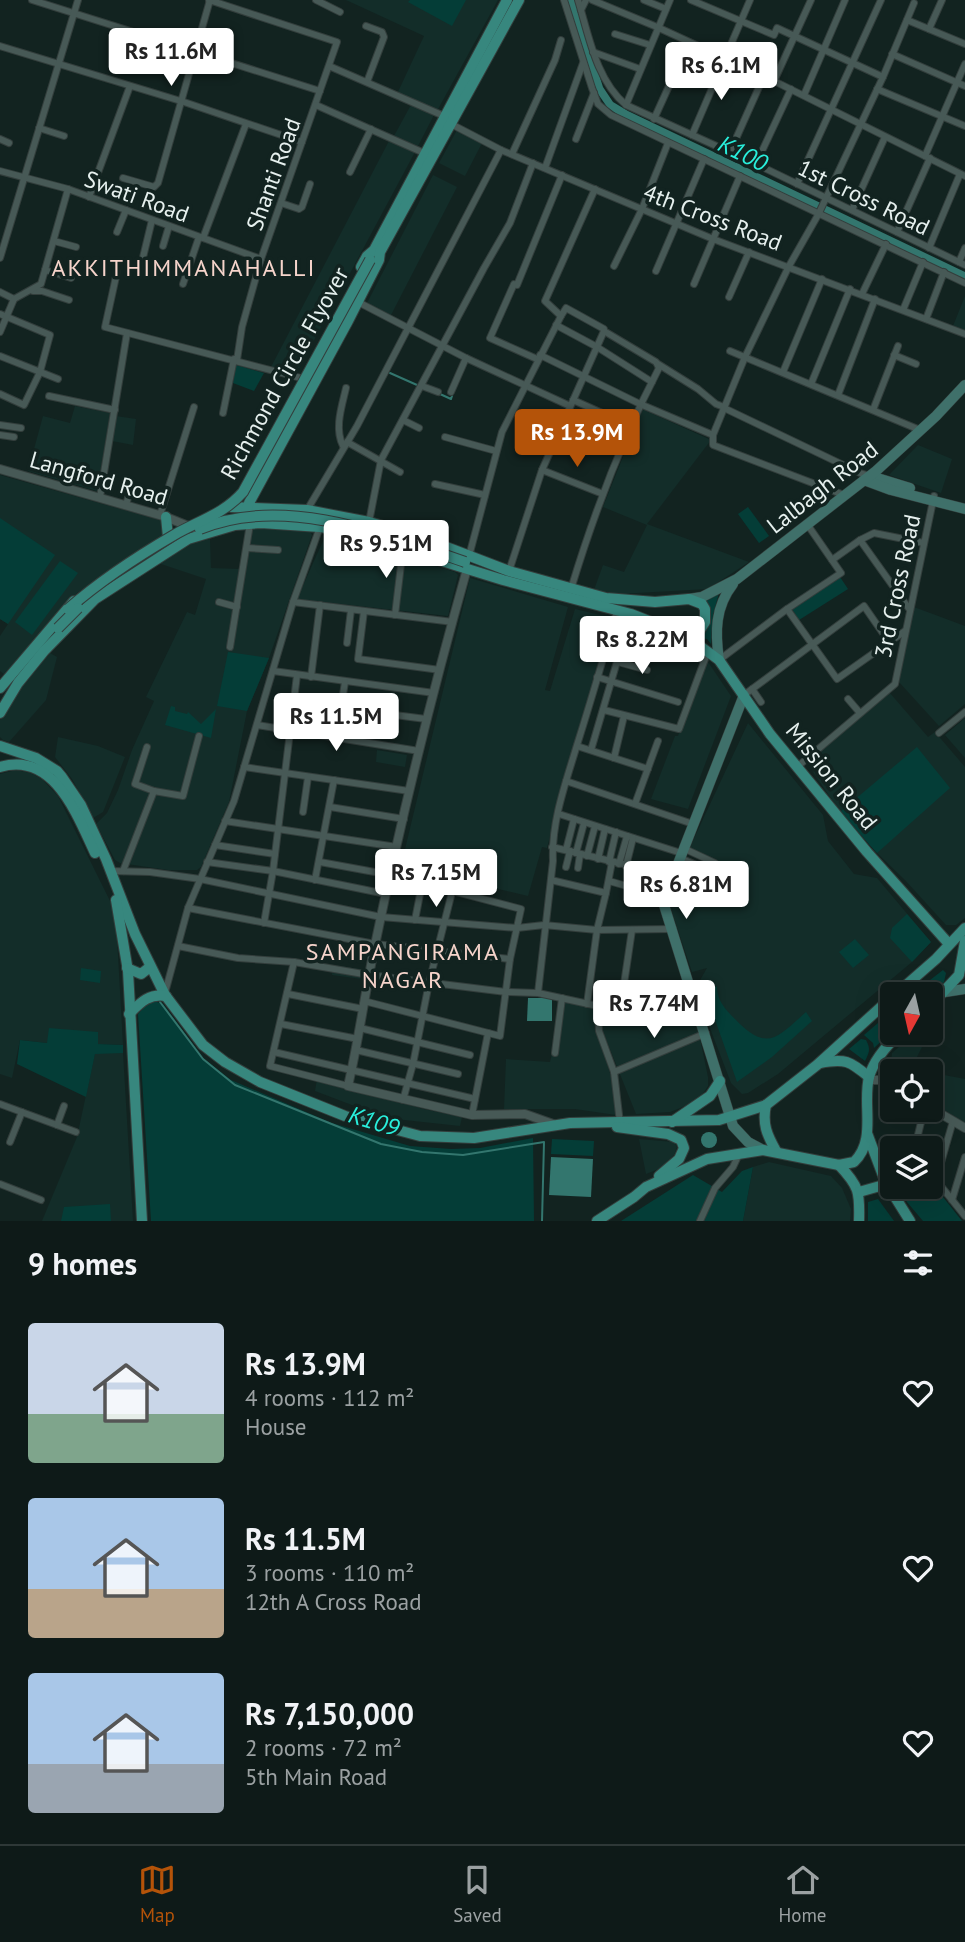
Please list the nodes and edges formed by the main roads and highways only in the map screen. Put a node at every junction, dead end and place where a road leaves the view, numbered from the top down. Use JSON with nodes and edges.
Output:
{"nodes":[{"id":1,"x":507,"y":0,"type":"edge"},
{"id":2,"x":519,"y":0,"type":"edge"},
{"id":3,"x":448,"y":120,"type":"junction"},
{"id":4,"x":375,"y":256,"type":"junction"},
{"id":5,"x":965,"y":385,"type":"edge"},
{"id":6,"x":961,"y":395,"type":"edge"},
{"id":7,"x":867,"y":478,"type":"junction"},
{"id":8,"x":933,"y":498,"type":"junction"},
{"id":9,"x":965,"y":503,"type":"edge"},
{"id":10,"x":248,"y":506,"type":"junction"},
{"id":11,"x":231,"y":507,"type":"junction"},
{"id":12,"x":965,"y":509,"type":"edge"},
{"id":13,"x":163,"y":516,"type":"road end"},
{"id":14,"x":242,"y":524,"type":"junction"},
{"id":15,"x":208,"y":529,"type":"junction"},
{"id":16,"x":168,"y":537,"type":"junction"},
{"id":17,"x":467,"y":563,"type":"junction"},
{"id":18,"x":479,"y":573,"type":"joint"},
{"id":19,"x":737,"y":579,"type":"junction"},
{"id":20,"x":689,"y":599,"type":"junction"},
{"id":21,"x":684,"y":635,"type":"junction"},
{"id":22,"x":719,"y":660,"type":"junction"},
{"id":23,"x":2,"y":680,"type":"edge"},
{"id":24,"x":748,"y":692,"type":"junction"},
{"id":25,"x":0,"y":696,"type":"edge"},
{"id":26,"x":0,"y":707,"type":"edge"},
{"id":27,"x":0,"y":713,"type":"edge"},
{"id":28,"x":0,"y":746,"type":"edge"},
{"id":29,"x":0,"y":757,"type":"edge"},
{"id":30,"x":28,"y":764,"type":"junction"},
{"id":31,"x":0,"y":767,"type":"edge"},
{"id":32,"x":965,"y":928,"type":"edge"},
{"id":33,"x":965,"y":941,"type":"edge"},
{"id":34,"x":949,"y":944,"type":"junction"},
{"id":35,"x":963,"y":960,"type":"edge"},
{"id":36,"x":150,"y":967,"type":"junction"},
{"id":37,"x":127,"y":968,"type":"junction"},
{"id":38,"x":908,"y":982,"type":"edge"},
{"id":39,"x":965,"y":989,"type":"edge"},
{"id":40,"x":945,"y":992,"type":"joint"},
{"id":41,"x":164,"y":993,"type":"junction"},
{"id":42,"x":880,"y":1008,"type":"edge"},
{"id":43,"x":129,"y":1013,"type":"junction"},
{"id":44,"x":889,"y":1045,"type":"edge"},
{"id":45,"x":820,"y":1063,"type":"junction"},
{"id":46,"x":869,"y":1079,"type":"junction"},
{"id":47,"x":720,"y":1081,"type":"junction"},
{"id":48,"x":766,"y":1105,"type":"junction"},
{"id":49,"x":731,"y":1118,"type":"junction"},
{"id":50,"x":671,"y":1122,"type":"junction"},
{"id":51,"x":600,"y":1123,"type":"junction"},
{"id":52,"x":867,"y":1133,"type":"junction"},
{"id":53,"x":763,"y":1150,"type":"junction"},
{"id":54,"x":776,"y":1151,"type":"junction"},
{"id":55,"x":839,"y":1165,"type":"junction"},
{"id":56,"x":880,"y":1166,"type":"edge"},
{"id":57,"x":880,"y":1186,"type":"edge"},
{"id":58,"x":646,"y":1187,"type":"junction"},
{"id":59,"x":859,"y":1192,"type":"junction"},
{"id":60,"x":896,"y":1199,"type":"edge"},
{"id":61,"x":142,"y":1221,"type":"edge"},
{"id":62,"x":597,"y":1221,"type":"edge"},
{"id":63,"x":859,"y":1221,"type":"edge"},
{"id":64,"x":910,"y":1221,"type":"edge"}],
"edges":[{"from":1,"to":3,"type":"main road"},
{"from":2,"to":3,"type":"main road"},
{"from":3,"to":4,"type":"main road"},
{"from":3,"to":4,"type":"main road"},
{"from":4,"to":10,"type":"main road"},
{"from":4,"to":11,"type":"main road"},
{"from":4,"to":15,"type":"main road","name":"Richmond Circle Flyover","bridge":true},
{"from":4,"to":25,"type":"main road","name":"Richmond Circle Flyover","bridge":true},
{"from":5,"to":6,"type":"main road","name":"Lalbagh Road"},
{"from":6,"to":7,"type":"main road","name":"Lalbagh Road"},
{"from":7,"to":8,"type":"main road"},
{"from":7,"to":19,"type":"main road","name":"Lalbagh Road"},
{"from":8,"to":9,"type":"main road"},
{"from":8,"to":12,"type":"main road"},
{"from":10,"to":11,"type":"main road"},
{"from":10,"to":14,"type":"main road"},
{"from":10,"to":17,"type":"main road"},
{"from":11,"to":14,"type":"main road"},
{"from":11,"to":16,"type":"main road"},
{"from":13,"to":16,"type":"main road"},
{"from":14,"to":15,"type":"main road"},
{"from":14,"to":17,"type":"main road"},
{"from":15,"to":17,"type":"main road","name":"Richmond Circle Flyover","bridge":true},
{"from":15,"to":26,"type":"main road","name":"Richmond Circle Flyover","bridge":true},
{"from":15,"to":27,"type":"main road"},
{"from":16,"to":23,"type":"main road"},
{"from":17,"to":18,"type":"main road","name":"Richmond Circle Flyover"},
{"from":17,"to":20,"type":"main road"},
{"from":18,"to":21,"type":"main road","name":"Mission Road"},
{"from":19,"to":20,"type":"main road","name":"Lalbagh Road"},
{"from":19,"to":22,"type":"main road"},
{"from":20,"to":21,"type":"main road"},
{"from":21,"to":22,"type":"main road","name":"Mission Road"},
{"from":22,"to":24,"type":"main road","name":"Mission Road"},
{"from":24,"to":34,"type":"main road","name":"Mission Road"},
{"from":24,"to":47,"type":"main road"},
{"from":28,"to":36,"type":"main road"},
{"from":29,"to":30,"type":"main road"},
{"from":30,"to":31,"type":"main road"},
{"from":30,"to":37,"type":"main road"},
{"from":32,"to":34,"type":"main road"},
{"from":33,"to":35,"type":"main road"},
{"from":34,"to":35,"type":"main road"},
{"from":34,"to":38,"type":"main road"},
{"from":35,"to":40,"type":"main road"},
{"from":36,"to":37,"type":"main road"},
{"from":36,"to":41,"type":"main road"},
{"from":37,"to":43,"type":"main road"},
{"from":39,"to":40,"type":"main road"},
{"from":41,"to":43,"type":"main road"},
{"from":41,"to":51,"type":"main road"},
{"from":42,"to":45,"type":"main road"},
{"from":43,"to":61,"type":"main road"},
{"from":44,"to":46,"type":"main road"},
{"from":45,"to":46,"type":"main road"},
{"from":45,"to":48,"type":"main road"},
{"from":46,"to":52,"type":"main road"},
{"from":47,"to":49,"type":"main road"},
{"from":47,"to":50,"type":"main road"},
{"from":48,"to":49,"type":"main road"},
{"from":48,"to":54,"type":"main road"},
{"from":49,"to":50,"type":"main road"},
{"from":49,"to":53,"type":"main road"},
{"from":50,"to":51,"type":"main road"},
{"from":51,"to":58,"type":"main road"},
{"from":52,"to":55,"type":"main road"},
{"from":52,"to":56,"type":"main road"},
{"from":53,"to":54,"type":"main road"},
{"from":53,"to":58,"type":"main road"},
{"from":54,"to":55,"type":"main road"},
{"from":55,"to":59,"type":"main road"},
{"from":57,"to":59,"type":"main road"},
{"from":58,"to":62,"type":"main road"},
{"from":59,"to":63,"type":"main road"},
{"from":60,"to":64,"type":"main road"}]}
